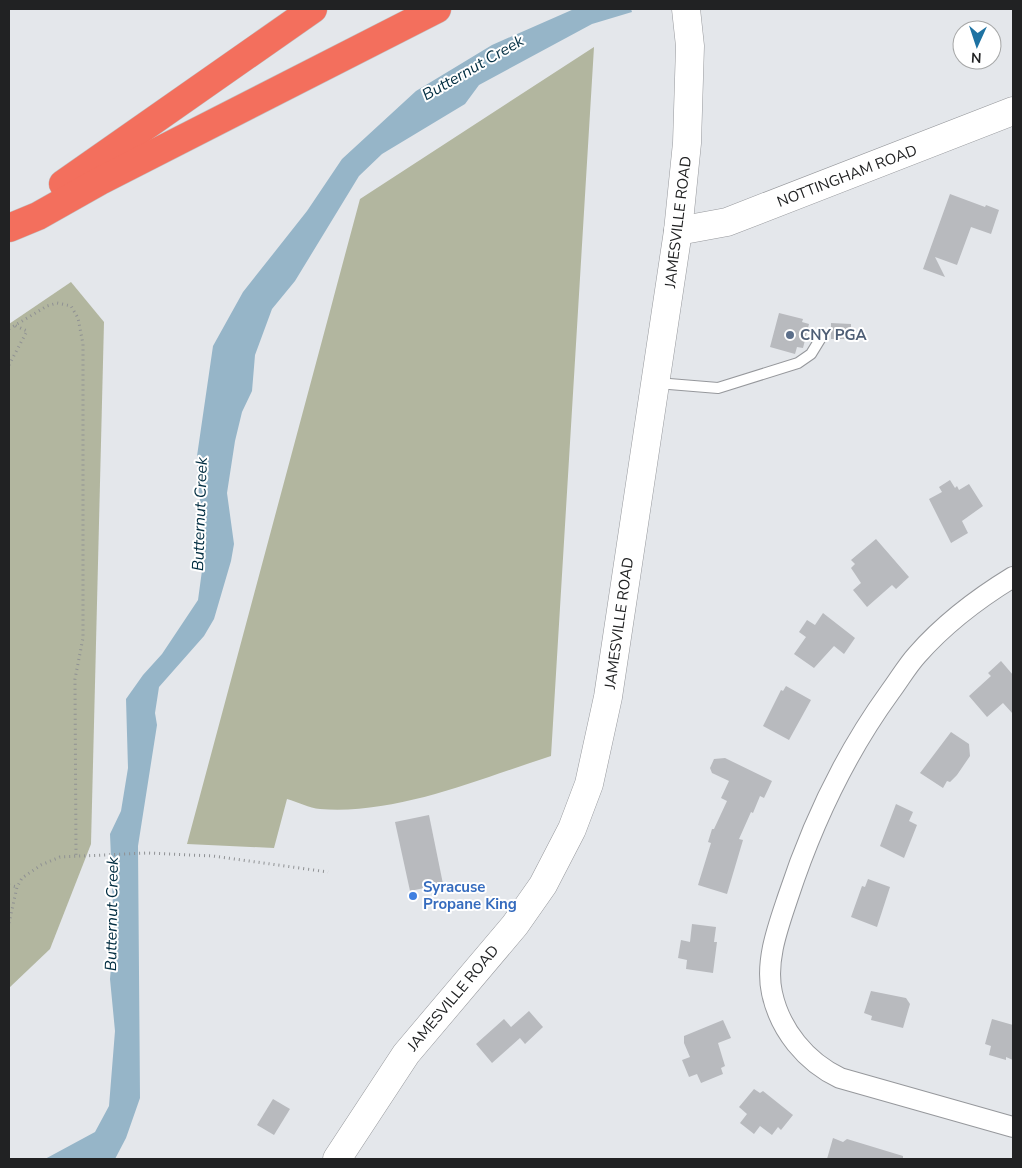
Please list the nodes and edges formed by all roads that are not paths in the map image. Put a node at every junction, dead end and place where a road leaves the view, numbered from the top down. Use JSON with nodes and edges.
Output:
{"nodes":[{"id":1,"x":313,"y":9,"type":"edge"},
{"id":2,"x":437,"y":9,"type":"edge"},
{"id":3,"x":686,"y":9,"type":"edge"},
{"id":4,"x":1013,"y":111,"type":"edge"},
{"id":5,"x":9,"y":222,"type":"edge"},
{"id":6,"x":9,"y":228,"type":"edge"},
{"id":7,"x":678,"y":231,"type":"junction"},
{"id":8,"x":822,"y":336,"type":"dead end"},
{"id":9,"x":655,"y":383,"type":"junction"},
{"id":10,"x":1013,"y":577,"type":"edge"},
{"id":11,"x":1013,"y":1127,"type":"edge"},
{"id":12,"x":337,"y":1159,"type":"edge"}],
"edges":[{"from":1,"to":5,"type":"highway"},
{"from":2,"to":6,"type":"highway"},
{"from":3,"to":7,"type":"street","name":"JAMESVILLE ROAD"},
{"from":4,"to":7,"type":"street","name":"NOTTINGHAM ROAD"},
{"from":7,"to":9,"type":"street","name":"JAMESVILLE ROAD"},
{"from":8,"to":9,"type":"lane"},
{"from":9,"to":12,"type":"street","name":"JAMESVILLE ROAD"},
{"from":10,"to":11,"type":"street"}]}
